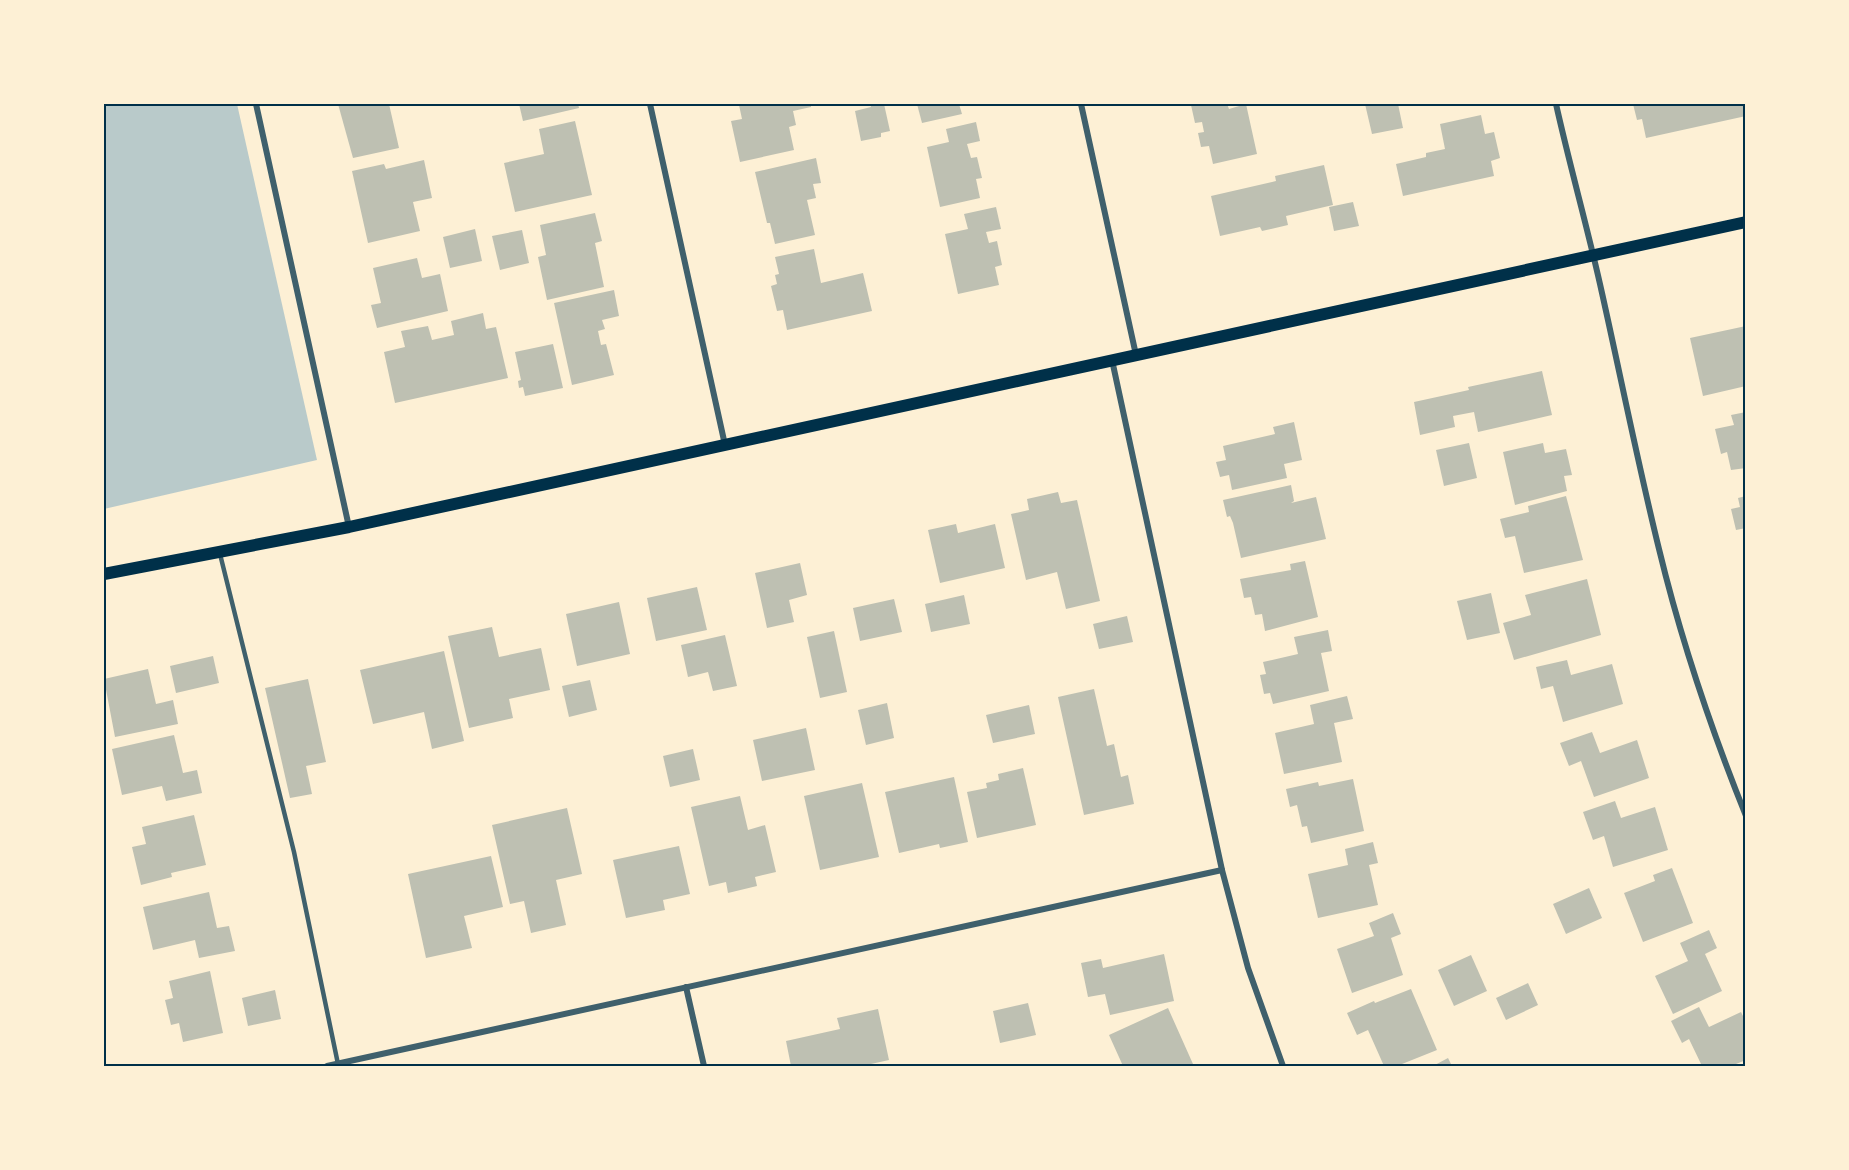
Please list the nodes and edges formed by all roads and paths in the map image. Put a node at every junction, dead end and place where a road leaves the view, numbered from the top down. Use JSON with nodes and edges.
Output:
{"nodes":[{"id":1,"x":256,"y":104,"type":"edge"},
{"id":2,"x":650,"y":104,"type":"edge"},
{"id":3,"x":1081,"y":104,"type":"edge"},
{"id":4,"x":1556,"y":104,"type":"edge"},
{"id":5,"x":1746,"y":222,"type":"edge"},
{"id":6,"x":1594,"y":255,"type":"junction"},
{"id":7,"x":1136,"y":355,"type":"junction"},
{"id":8,"x":1112,"y":360,"type":"junction"},
{"id":9,"x":725,"y":445,"type":"junction"},
{"id":10,"x":349,"y":527,"type":"junction"},
{"id":11,"x":220,"y":552,"type":"junction"},
{"id":12,"x":104,"y":574,"type":"edge"},
{"id":13,"x":1746,"y":816,"type":"edge"},
{"id":14,"x":1222,"y":870,"type":"junction"},
{"id":15,"x":686,"y":987,"type":"junction"},
{"id":16,"x":338,"y":1064,"type":"junction"},
{"id":17,"x":348,"y":1064,"type":"edge"},
{"id":18,"x":327,"y":1066,"type":"edge"},
{"id":19,"x":704,"y":1066,"type":"edge"},
{"id":20,"x":1283,"y":1066,"type":"edge"}],
"edges":[{"from":1,"to":10,"type":"street"},
{"from":2,"to":9,"type":"street"},
{"from":3,"to":7,"type":"street"},
{"from":4,"to":6,"type":"street"},
{"from":5,"to":6,"type":"main road"},
{"from":6,"to":7,"type":"main road"},
{"from":6,"to":13,"type":"street"},
{"from":7,"to":8,"type":"main road"},
{"from":8,"to":9,"type":"main road"},
{"from":8,"to":14,"type":"street"},
{"from":9,"to":10,"type":"main road"},
{"from":10,"to":11,"type":"main road"},
{"from":11,"to":12,"type":"main road"},
{"from":11,"to":16,"type":"lane"},
{"from":14,"to":15,"type":"street"},
{"from":14,"to":20,"type":"street"},
{"from":15,"to":17,"type":"street"},
{"from":15,"to":19,"type":"street"},
{"from":16,"to":17,"type":"street"},
{"from":16,"to":18,"type":"street"}]}
